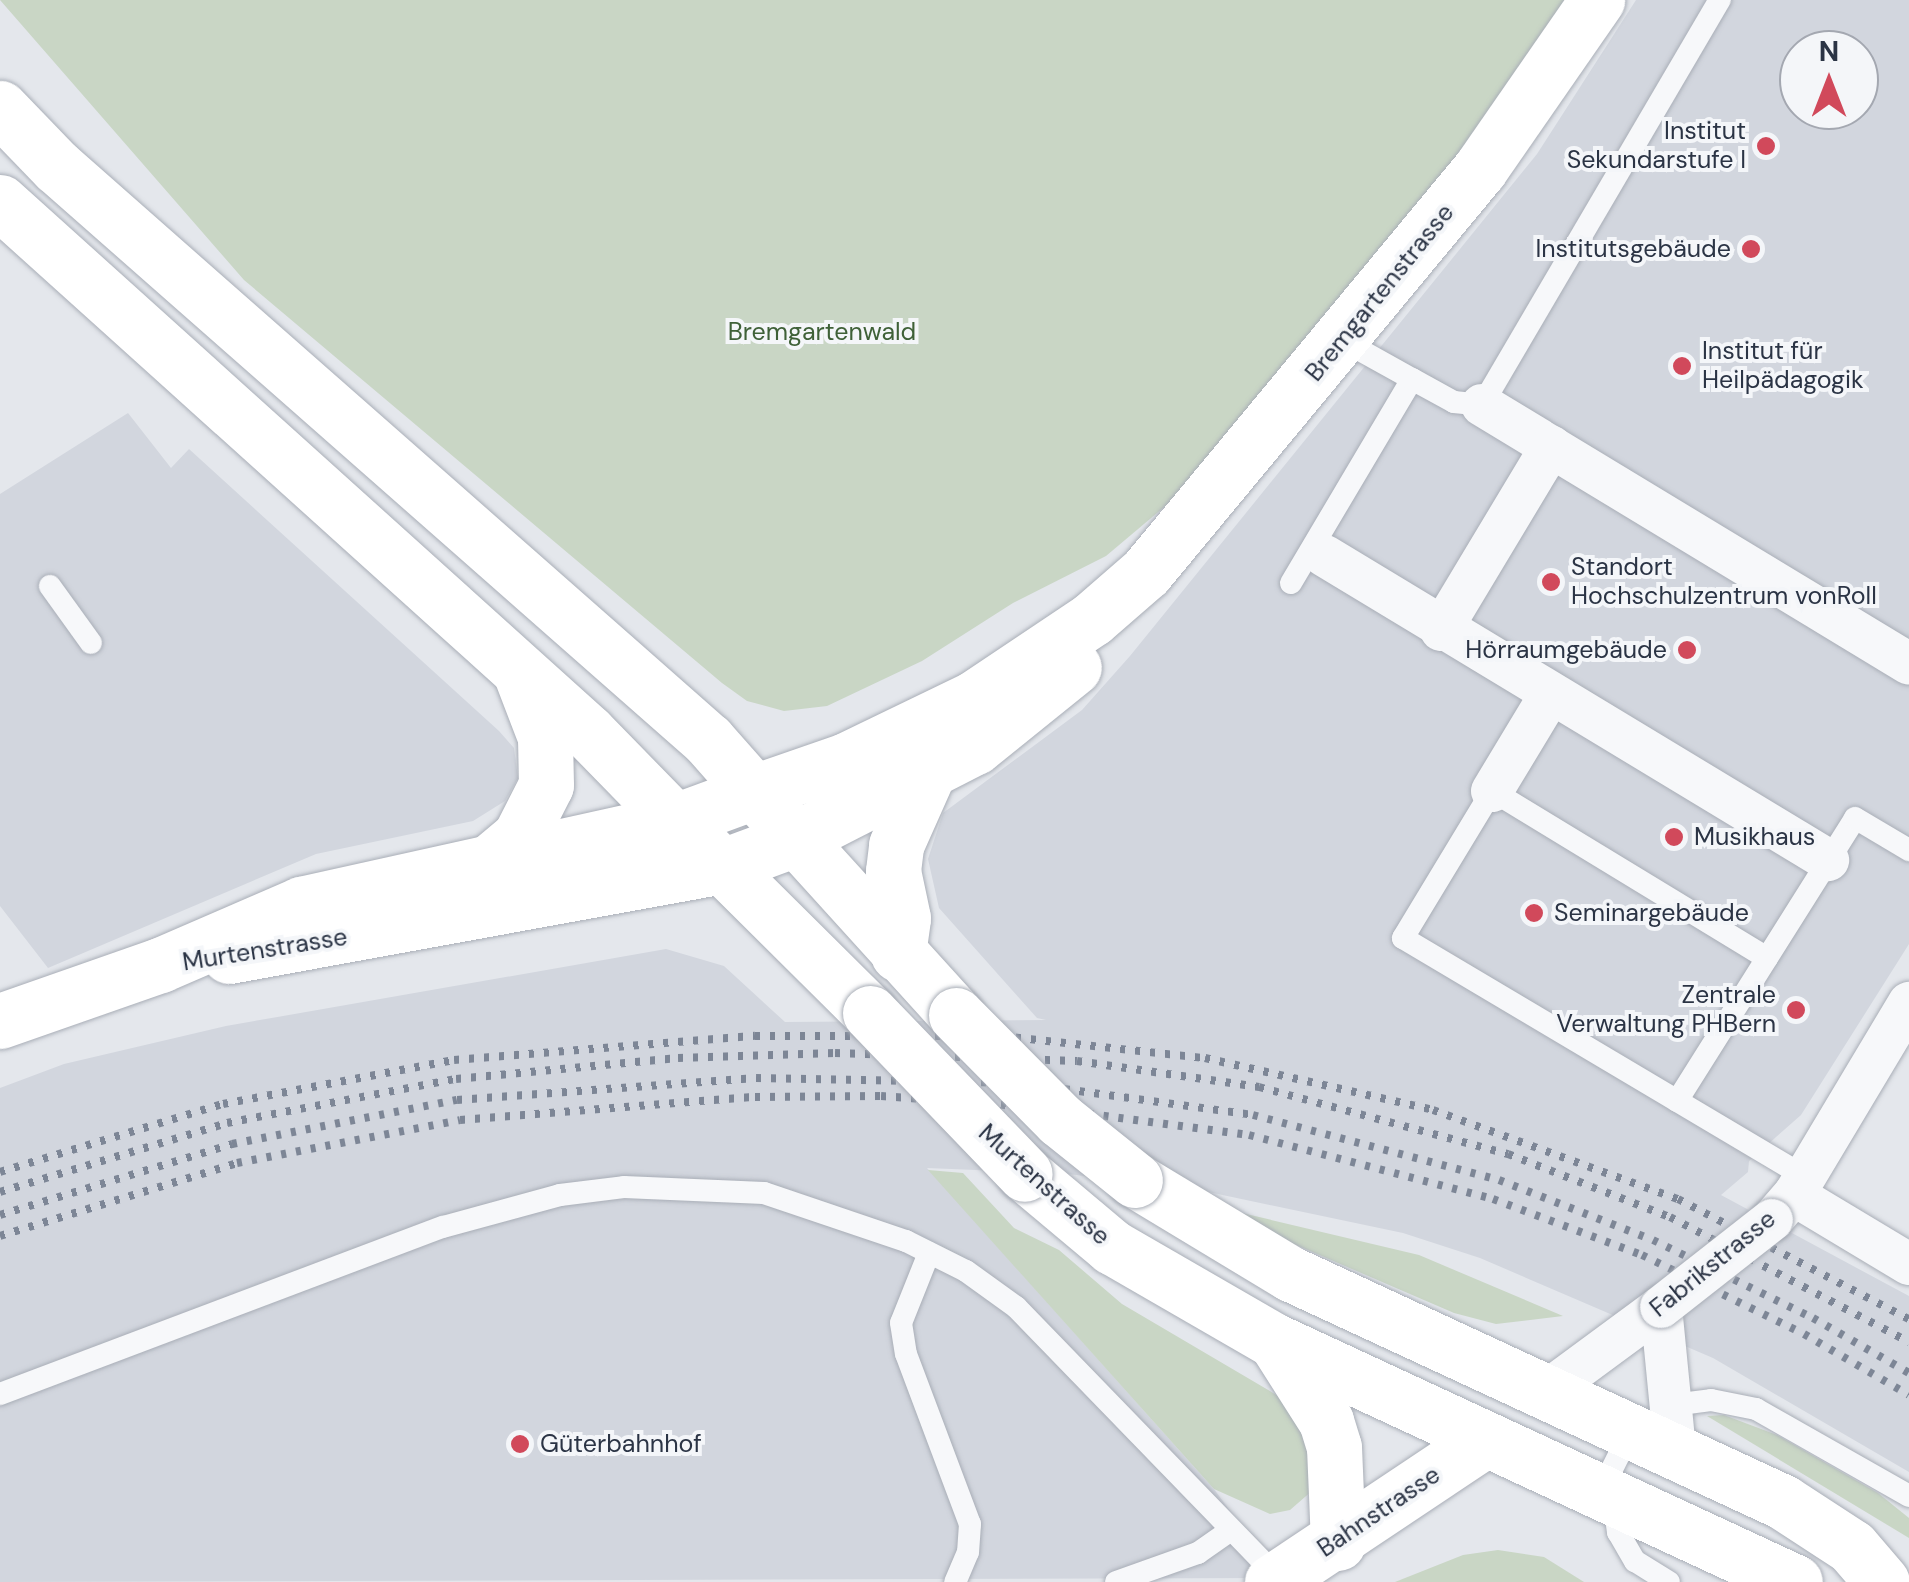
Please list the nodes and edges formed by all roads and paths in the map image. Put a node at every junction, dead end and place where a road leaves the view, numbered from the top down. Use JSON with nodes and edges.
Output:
{"nodes":[{"id":1,"x":1596,"y":0,"type":"edge"},
{"id":2,"x":1720,"y":0,"type":"edge"},
{"id":3,"x":0,"y":108,"type":"edge"},
{"id":4,"x":0,"y":125,"type":"edge"},
{"id":5,"x":56,"y":166,"type":"junction"},
{"id":6,"x":0,"y":202,"type":"edge"},
{"id":7,"x":1342,"y":340,"type":"junction"},
{"id":8,"x":1412,"y":379,"type":"junction"},
{"id":9,"x":1482,"y":405,"type":"junction"},
{"id":10,"x":1550,"y":447,"type":"junction"},
{"id":11,"x":1326,"y":556,"type":"dead end"},
{"id":12,"x":1146,"y":572,"type":"junction"},
{"id":13,"x":1291,"y":582,"type":"dead end"},
{"id":14,"x":50,"y":586,"type":"dead end"},
{"id":15,"x":1441,"y":630,"type":"junction"},
{"id":16,"x":91,"y":642,"type":"dead end"},
{"id":17,"x":1905,"y":651,"type":"edge"},
{"id":18,"x":519,"y":670,"type":"junction"},
{"id":19,"x":1550,"y":695,"type":"junction"},
{"id":20,"x":928,"y":774,"type":"junction"},
{"id":21,"x":1492,"y":791,"type":"junction"},
{"id":22,"x":754,"y":792,"type":"junction"},
{"id":23,"x":675,"y":821,"type":"junction"},
{"id":24,"x":793,"y":840,"type":"junction"},
{"id":25,"x":1909,"y":850,"type":"edge"},
{"id":26,"x":493,"y":858,"type":"junction"},
{"id":27,"x":1828,"y":860,"type":"junction"},
{"id":28,"x":723,"y":866,"type":"junction"},
{"id":29,"x":898,"y":954,"type":"junction"},
{"id":30,"x":1767,"y":958,"type":"junction"},
{"id":31,"x":160,"y":966,"type":"junction"},
{"id":32,"x":1906,"y":1016,"type":"edge"},
{"id":33,"x":0,"y":1021,"type":"edge"},
{"id":34,"x":1677,"y":1101,"type":"junction"},
{"id":35,"x":1790,"y":1197,"type":"junction"},
{"id":36,"x":929,"y":1253,"type":"junction"},
{"id":37,"x":1909,"y":1264,"type":"edge"},
{"id":38,"x":1661,"y":1307,"type":"junction"},
{"id":39,"x":1275,"y":1341,"type":"junction"},
{"id":40,"x":1547,"y":1391,"type":"junction"},
{"id":41,"x":0,"y":1394,"type":"edge"},
{"id":42,"x":1660,"y":1427,"type":"junction"},
{"id":43,"x":1485,"y":1440,"type":"junction"},
{"id":44,"x":1610,"y":1496,"type":"junction"},
{"id":45,"x":1909,"y":1496,"type":"edge"},
{"id":46,"x":1229,"y":1530,"type":"junction"},
{"id":47,"x":1338,"y":1543,"type":"junction"},
{"id":48,"x":1276,"y":1580,"type":"edge"},
{"id":49,"x":955,"y":1582,"type":"edge"},
{"id":50,"x":1116,"y":1582,"type":"edge"},
{"id":51,"x":1669,"y":1582,"type":"edge"},
{"id":52,"x":1795,"y":1582,"type":"edge"},
{"id":53,"x":1882,"y":1582,"type":"edge"}],
"edges":[{"from":1,"to":7,"type":"main road","name":"Bremgartenstrasse"},
{"from":2,"to":9,"type":"lane"},
{"from":3,"to":5,"type":"main road"},
{"from":4,"to":5,"type":"main road"},
{"from":5,"to":22,"type":"main road"},
{"from":6,"to":18,"type":"main road"},
{"from":7,"to":8,"type":"lane"},
{"from":7,"to":12,"type":"main road","name":"Bremgartenstrasse"},
{"from":8,"to":9,"type":"lane"},
{"from":8,"to":13,"type":"lane"},
{"from":9,"to":10,"type":"street"},
{"from":10,"to":15,"type":"street"},
{"from":10,"to":17,"type":"street"},
{"from":11,"to":15,"type":"street"},
{"from":12,"to":20,"type":"main road","name":"Bremgartenstrasse"},
{"from":12,"to":22,"type":"main road","name":"Bremgartenstrasse"},
{"from":14,"to":16,"type":"lane"},
{"from":15,"to":19,"type":"street"},
{"from":18,"to":23,"type":"main road"},
{"from":18,"to":26,"type":"main road"},
{"from":19,"to":21,"type":"street"},
{"from":19,"to":27,"type":"street"},
{"from":20,"to":24,"type":"main road","name":"Bremgartenstrasse"},
{"from":20,"to":29,"type":"main road"},
{"from":21,"to":30,"type":"lane"},
{"from":21,"to":34,"type":"lane"},
{"from":22,"to":23,"type":"main road","name":"Murtenstrasse"},
{"from":22,"to":24,"type":"main road"},
{"from":23,"to":26,"type":"main road","name":"Murtenstrasse"},
{"from":23,"to":28,"type":"main road","name":"Murtenstrasse"},
{"from":24,"to":28,"type":"main road","name":"Murtenstrasse"},
{"from":24,"to":29,"type":"main road"},
{"from":25,"to":27,"type":"lane"},
{"from":26,"to":31,"type":"main road","name":"Murtenstrasse"},
{"from":27,"to":30,"type":"lane"},
{"from":28,"to":31,"type":"main road","name":"Murtenstrasse"},
{"from":28,"to":39,"type":"main road","name":"Murtenstrasse","bridge":true},
{"from":29,"to":40,"type":"main road","bridge":true},
{"from":30,"to":34,"type":"lane"},
{"from":31,"to":33,"type":"main road","name":"Murtenstrasse"},
{"from":32,"to":35,"type":"street","name":"Fabrikstrasse"},
{"from":34,"to":35,"type":"lane"},
{"from":35,"to":37,"type":"street"},
{"from":35,"to":38,"type":"street","name":"Fabrikstrasse","bridge":true},
{"from":36,"to":41,"type":"lane"},
{"from":36,"to":46,"type":"lane"},
{"from":36,"to":49,"type":"lane"},
{"from":38,"to":40,"type":"street","name":"Fabrikstrasse"},
{"from":38,"to":42,"type":"street"},
{"from":39,"to":43,"type":"main road","name":"Murtenstrasse"},
{"from":39,"to":47,"type":"main road"},
{"from":40,"to":42,"type":"main road"},
{"from":40,"to":43,"type":"main road"},
{"from":42,"to":44,"type":"lane"},
{"from":42,"to":45,"type":"lane"},
{"from":42,"to":53,"type":"main road"},
{"from":43,"to":44,"type":"main road","name":"Murtenstrasse"},
{"from":43,"to":47,"type":"main road","name":"Bahnstrasse"},
{"from":44,"to":51,"type":"lane"},
{"from":44,"to":52,"type":"main road","name":"Murtenstrasse"},
{"from":46,"to":48,"type":"lane"},
{"from":46,"to":50,"type":"lane"},
{"from":47,"to":48,"type":"main road","name":"Bahnstrasse"}]}
